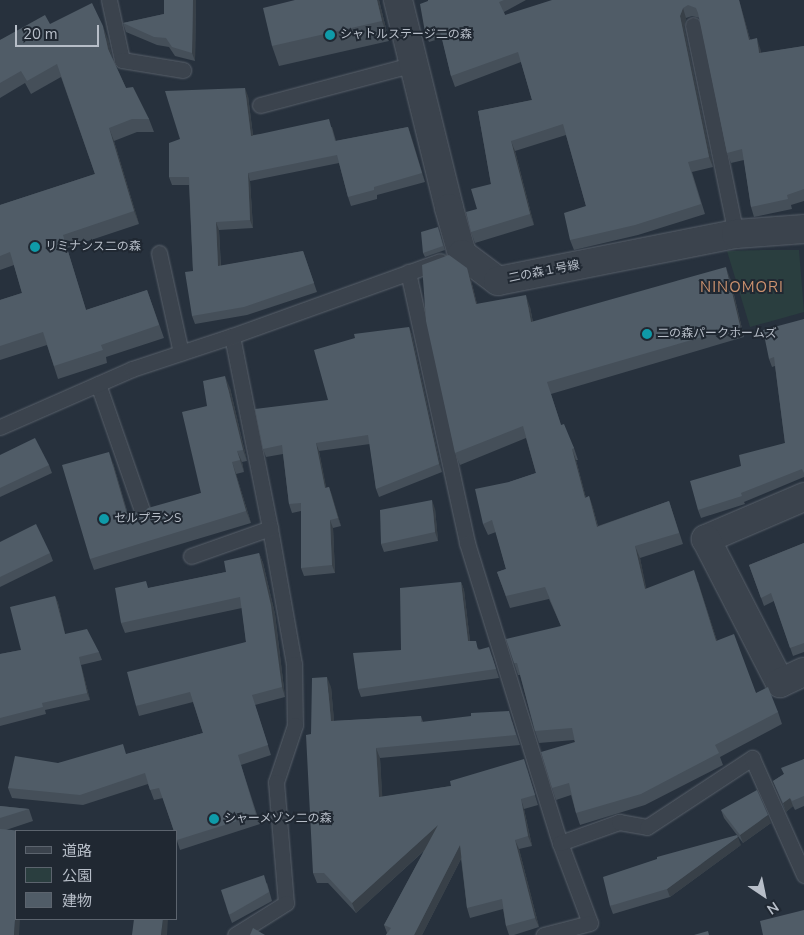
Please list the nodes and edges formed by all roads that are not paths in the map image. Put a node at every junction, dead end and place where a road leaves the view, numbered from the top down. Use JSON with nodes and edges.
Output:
{"nodes":[{"id":1,"x":109,"y":0,"type":"edge"},
{"id":2,"x":398,"y":0,"type":"edge"},
{"id":3,"x":693,"y":25,"type":"edge"},
{"id":4,"x":414,"y":64,"type":"junction"},
{"id":5,"x":183,"y":70,"type":"dead end"},
{"id":6,"x":260,"y":105,"type":"dead end"},
{"id":7,"x":803,"y":231,"type":"edge"},
{"id":8,"x":736,"y":234,"type":"junction"},
{"id":9,"x":159,"y":253,"type":"dead end"},
{"id":10,"x":462,"y":254,"type":"junction"},
{"id":11,"x":408,"y":272,"type":"junction"},
{"id":12,"x":232,"y":336,"type":"junction"},
{"id":13,"x":181,"y":353,"type":"junction"},
{"id":14,"x":98,"y":384,"type":"junction"},
{"id":15,"x":0,"y":427,"type":"edge"},
{"id":16,"x":804,"y":497,"type":"edge"},
{"id":17,"x":144,"y":516,"type":"edge"},
{"id":18,"x":270,"y":528,"type":"junction"},
{"id":19,"x":191,"y":556,"type":"dead end"},
{"id":20,"x":804,"y":672,"type":"edge"},
{"id":21,"x":560,"y":843,"type":"junction"},
{"id":22,"x":804,"y":875,"type":"edge"},
{"id":23,"x":234,"y":935,"type":"edge"},
{"id":24,"x":544,"y":935,"type":"edge"}],
"edges":[{"from":1,"to":5,"type":"lane"},
{"from":2,"to":4,"type":"street"},
{"from":3,"to":8,"type":"lane"},
{"from":4,"to":6,"type":"lane"},
{"from":4,"to":10,"type":"street"},
{"from":7,"to":8,"type":"street","name":"二の森１号線"},
{"from":8,"to":10,"type":"street","name":"二の森１号線"},
{"from":9,"to":13,"type":"lane"},
{"from":10,"to":11,"type":"lane"},
{"from":11,"to":12,"type":"lane"},
{"from":11,"to":21,"type":"lane"},
{"from":12,"to":13,"type":"lane"},
{"from":12,"to":18,"type":"lane"},
{"from":13,"to":14,"type":"lane"},
{"from":14,"to":15,"type":"lane"},
{"from":14,"to":17,"type":"lane"},
{"from":16,"to":20,"type":"street"},
{"from":18,"to":19,"type":"lane"},
{"from":18,"to":23,"type":"lane"},
{"from":21,"to":22,"type":"lane"},
{"from":21,"to":24,"type":"lane"}]}
